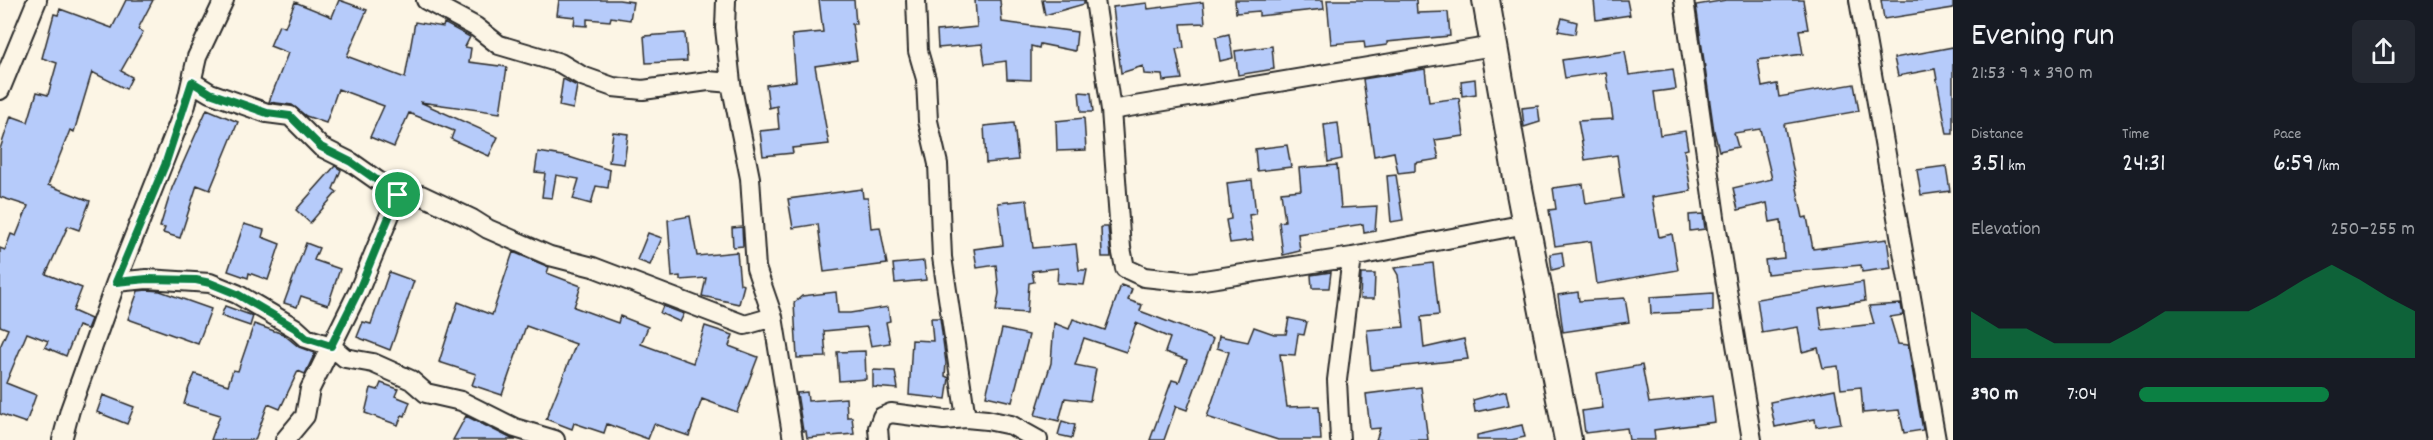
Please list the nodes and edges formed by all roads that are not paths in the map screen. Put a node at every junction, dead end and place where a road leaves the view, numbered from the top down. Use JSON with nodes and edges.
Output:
{"nodes":[{"id":1,"x":37,"y":0,"type":"edge"},
{"id":2,"x":224,"y":0,"type":"edge"},
{"id":3,"x":426,"y":0,"type":"edge"},
{"id":4,"x":726,"y":0,"type":"edge"},
{"id":5,"x":916,"y":0,"type":"edge"},
{"id":6,"x":1095,"y":0,"type":"edge"},
{"id":7,"x":1486,"y":0,"type":"edge"},
{"id":8,"x":1684,"y":0,"type":"edge"},
{"id":9,"x":1859,"y":0,"type":"edge"},
{"id":10,"x":1493,"y":46,"type":"junction"},
{"id":11,"x":192,"y":82,"type":"junction"},
{"id":12,"x":731,"y":83,"type":"junction"},
{"id":13,"x":0,"y":90,"type":"edge"},
{"id":14,"x":1111,"y":110,"type":"junction"},
{"id":15,"x":398,"y":195,"type":"junction"},
{"id":16,"x":1526,"y":224,"type":"junction"},
{"id":17,"x":1352,"y":257,"type":"junction"},
{"id":18,"x":116,"y":282,"type":"junction"},
{"id":19,"x":774,"y":317,"type":"junction"},
{"id":20,"x":331,"y":346,"type":"junction"},
{"id":21,"x":966,"y":418,"type":"junction"},
{"id":22,"x":62,"y":440,"type":"edge"},
{"id":23,"x":285,"y":440,"type":"edge"},
{"id":24,"x":555,"y":440,"type":"edge"},
{"id":25,"x":793,"y":440,"type":"edge"},
{"id":26,"x":879,"y":440,"type":"edge"},
{"id":27,"x":1038,"y":440,"type":"edge"},
{"id":28,"x":1340,"y":440,"type":"edge"},
{"id":29,"x":1568,"y":440,"type":"edge"},
{"id":30,"x":1752,"y":440,"type":"edge"},
{"id":31,"x":1936,"y":440,"type":"edge"}],
"edges":[{"from":1,"to":13,"type":"street"},
{"from":2,"to":11,"type":"street"},
{"from":3,"to":12,"type":"street"},
{"from":4,"to":12,"type":"street"},
{"from":5,"to":21,"type":"street"},
{"from":6,"to":14,"type":"street"},
{"from":7,"to":10,"type":"street"},
{"from":8,"to":30,"type":"street"},
{"from":9,"to":31,"type":"street"},
{"from":10,"to":14,"type":"street"},
{"from":10,"to":16,"type":"street"},
{"from":11,"to":15,"type":"street"},
{"from":11,"to":18,"type":"street"},
{"from":12,"to":19,"type":"street"},
{"from":14,"to":17,"type":"street"},
{"from":15,"to":19,"type":"street"},
{"from":15,"to":20,"type":"street"},
{"from":16,"to":17,"type":"street"},
{"from":16,"to":29,"type":"street"},
{"from":17,"to":28,"type":"street"},
{"from":18,"to":20,"type":"street"},
{"from":18,"to":22,"type":"street"},
{"from":19,"to":25,"type":"street"},
{"from":20,"to":23,"type":"street"},
{"from":20,"to":24,"type":"street"},
{"from":21,"to":26,"type":"street"},
{"from":21,"to":27,"type":"street"}]}
